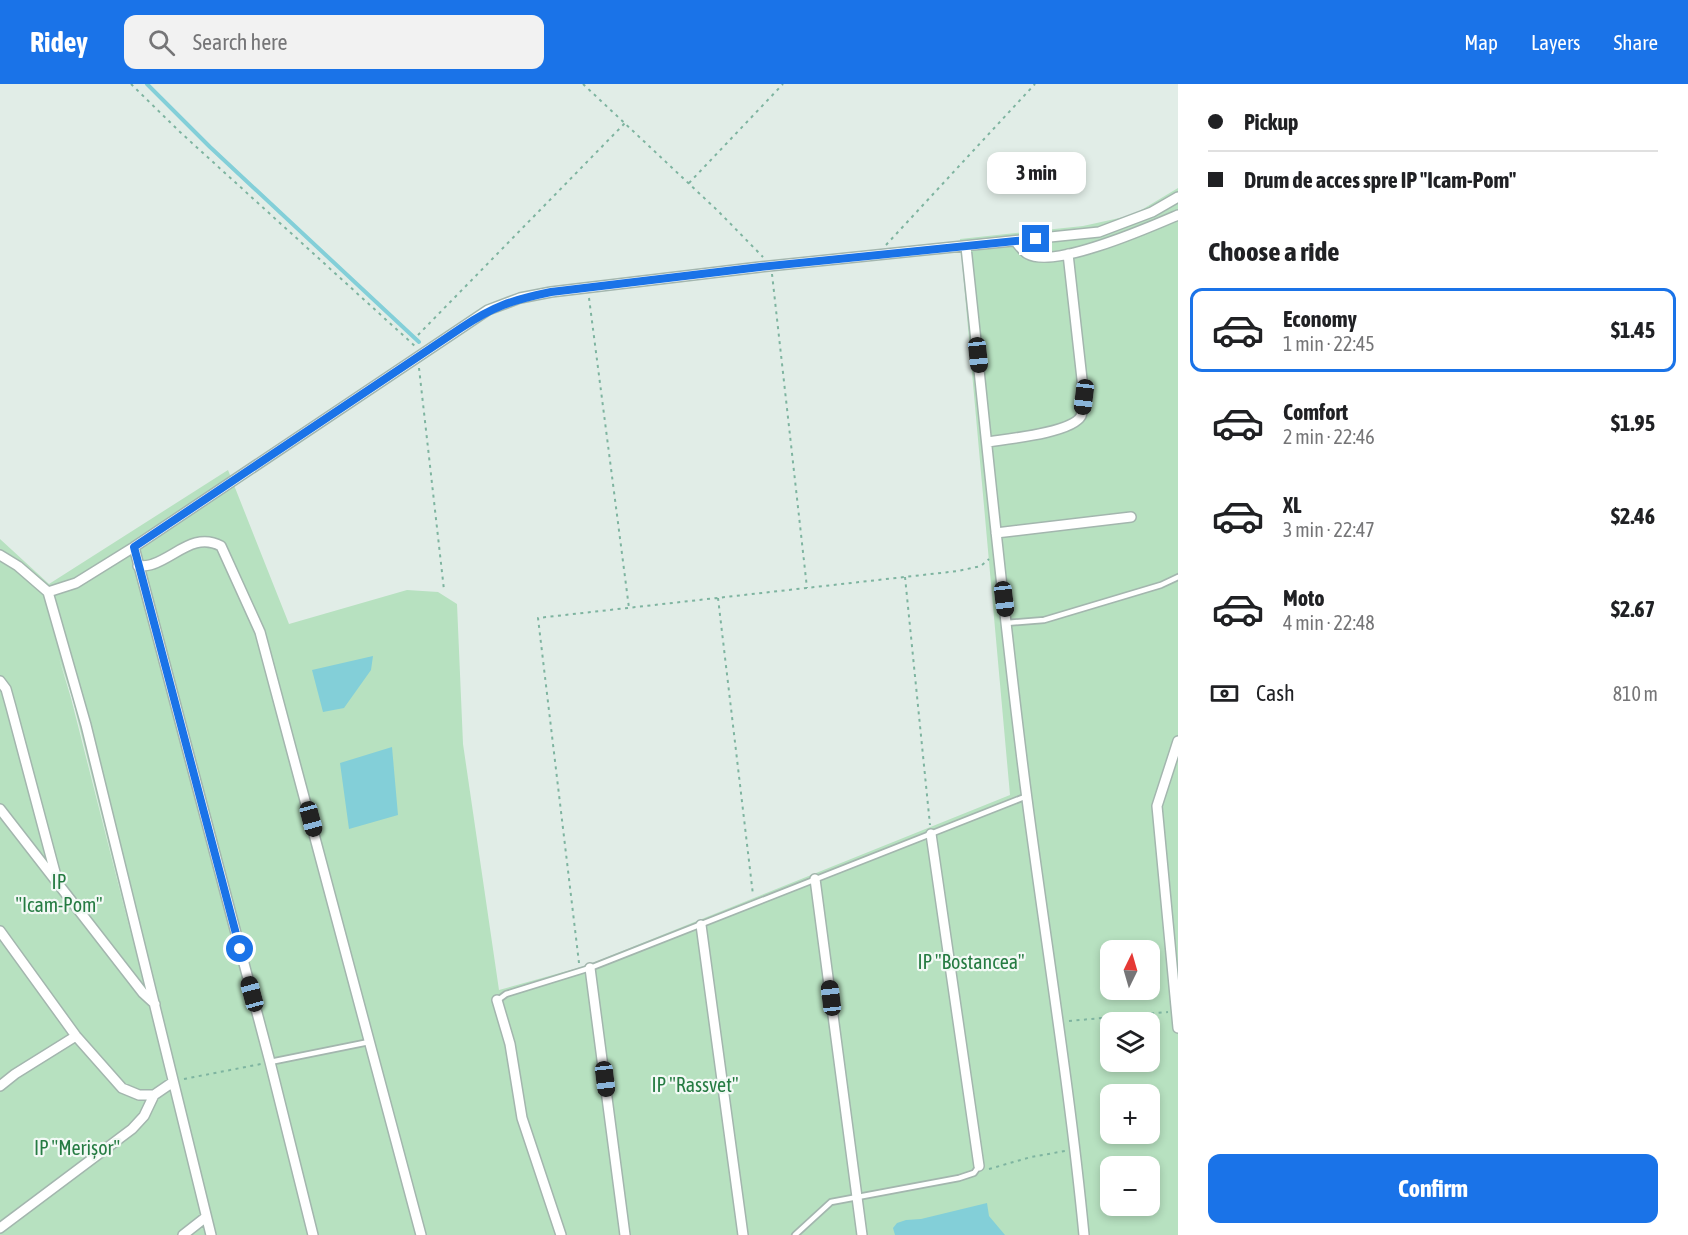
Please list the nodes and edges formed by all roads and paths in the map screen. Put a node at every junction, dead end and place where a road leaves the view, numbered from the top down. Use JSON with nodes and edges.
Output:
{"nodes":[{"id":1,"x":132,"y":84,"type":"edge"},
{"id":2,"x":583,"y":84,"type":"edge"},
{"id":3,"x":783,"y":84,"type":"edge"},
{"id":4,"x":1035,"y":84,"type":"edge"},
{"id":5,"x":625,"y":123,"type":"junction"},
{"id":6,"x":689,"y":183,"type":"junction"},
{"id":7,"x":1178,"y":197,"type":"edge"},
{"id":8,"x":1178,"y":215,"type":"edge"},
{"id":9,"x":1015,"y":241,"type":"junction"},
{"id":10,"x":966,"y":247,"type":"junction"},
{"id":11,"x":1068,"y":254,"type":"junction"},
{"id":12,"x":876,"y":256,"type":"junction"},
{"id":13,"x":771,"y":266,"type":"junction"},
{"id":14,"x":588,"y":288,"type":"junction"},
{"id":15,"x":418,"y":335,"type":"dead end"},
{"id":16,"x":421,"y":354,"type":"junction"},
{"id":17,"x":987,"y":442,"type":"junction"},
{"id":18,"x":1131,"y":517,"type":"dead end"},
{"id":19,"x":996,"y":533,"type":"junction"},
{"id":20,"x":134,"y":547,"type":"junction"},
{"id":21,"x":998,"y":552,"type":"junction"},
{"id":22,"x":0,"y":555,"type":"edge"},
{"id":23,"x":138,"y":566,"type":"junction"},
{"id":24,"x":905,"y":577,"type":"junction"},
{"id":25,"x":1178,"y":578,"type":"edge"},
{"id":26,"x":807,"y":588,"type":"junction"},
{"id":27,"x":444,"y":590,"type":"dead end"},
{"id":28,"x":48,"y":592,"type":"junction"},
{"id":29,"x":718,"y":598,"type":"junction"},
{"id":30,"x":629,"y":608,"type":"junction"},
{"id":31,"x":1006,"y":622,"type":"junction"},
{"id":32,"x":0,"y":681,"type":"edge"},
{"id":33,"x":1178,"y":741,"type":"edge"},
{"id":34,"x":1027,"y":796,"type":"junction"},
{"id":35,"x":0,"y":809,"type":"edge"},
{"id":36,"x":931,"y":834,"type":"junction"},
{"id":37,"x":815,"y":879,"type":"junction"},
{"id":38,"x":57,"y":881,"type":"junction"},
{"id":39,"x":754,"y":904,"type":"junction"},
{"id":40,"x":701,"y":925,"type":"junction"},
{"id":41,"x":0,"y":931,"type":"edge"},
{"id":42,"x":590,"y":968,"type":"junction"},
{"id":43,"x":580,"y":971,"type":"junction"},
{"id":44,"x":497,"y":1000,"type":"joint"},
{"id":45,"x":155,"y":1004,"type":"junction"},
{"id":46,"x":1176,"y":1012,"type":"junction"},
{"id":47,"x":1057,"y":1022,"type":"junction"},
{"id":48,"x":1178,"y":1028,"type":"edge"},
{"id":49,"x":76,"y":1036,"type":"junction"},
{"id":50,"x":369,"y":1042,"type":"junction"},
{"id":51,"x":270,"y":1062,"type":"junction"},
{"id":52,"x":172,"y":1082,"type":"junction"},
{"id":53,"x":0,"y":1086,"type":"edge"},
{"id":54,"x":154,"y":1095,"type":"junction"},
{"id":55,"x":1076,"y":1149,"type":"junction"},
{"id":56,"x":977,"y":1170,"type":"junction"},
{"id":57,"x":856,"y":1199,"type":"junction"},
{"id":58,"x":207,"y":1217,"type":"junction"},
{"id":59,"x":0,"y":1228,"type":"edge"},
{"id":60,"x":183,"y":1235,"type":"edge"},
{"id":61,"x":211,"y":1235,"type":"edge"},
{"id":62,"x":313,"y":1235,"type":"edge"},
{"id":63,"x":422,"y":1235,"type":"edge"},
{"id":64,"x":561,"y":1235,"type":"edge"},
{"id":65,"x":625,"y":1235,"type":"edge"},
{"id":66,"x":742,"y":1235,"type":"edge"},
{"id":67,"x":795,"y":1235,"type":"edge"},
{"id":68,"x":862,"y":1235,"type":"edge"},
{"id":69,"x":1084,"y":1235,"type":"edge"}],
"edges":[{"from":1,"to":16,"type":"path"},
{"from":2,"to":5,"type":"path"},
{"from":3,"to":6,"type":"path"},
{"from":4,"to":12,"type":"path"},
{"from":5,"to":6,"type":"path"},
{"from":5,"to":15,"type":"path"},
{"from":6,"to":13,"type":"path"},
{"from":7,"to":9,"type":"street"},
{"from":8,"to":11,"type":"street"},
{"from":9,"to":10,"type":"street"},
{"from":9,"to":11,"type":"street"},
{"from":10,"to":12,"type":"street"},
{"from":10,"to":17,"type":"street"},
{"from":11,"to":17,"type":"street"},
{"from":12,"to":13,"type":"street"},
{"from":13,"to":14,"type":"street"},
{"from":13,"to":26,"type":"path"},
{"from":14,"to":16,"type":"street"},
{"from":14,"to":30,"type":"path"},
{"from":16,"to":20,"type":"street"},
{"from":16,"to":27,"type":"path"},
{"from":17,"to":19,"type":"street"},
{"from":18,"to":19,"type":"street"},
{"from":19,"to":21,"type":"street"},
{"from":20,"to":23,"type":"street"},
{"from":20,"to":28,"type":"street"},
{"from":21,"to":24,"type":"path"},
{"from":21,"to":31,"type":"street"},
{"from":22,"to":28,"type":"street"},
{"from":23,"to":50,"type":"street"},
{"from":23,"to":51,"type":"street"},
{"from":24,"to":26,"type":"path"},
{"from":24,"to":36,"type":"path"},
{"from":25,"to":31,"type":"lane"},
{"from":26,"to":29,"type":"path"},
{"from":28,"to":45,"type":"street"},
{"from":29,"to":30,"type":"path"},
{"from":29,"to":39,"type":"path"},
{"from":30,"to":43,"type":"path"},
{"from":31,"to":34,"type":"street"},
{"from":32,"to":38,"type":"street"},
{"from":33,"to":46,"type":"street"},
{"from":34,"to":36,"type":"lane"},
{"from":34,"to":47,"type":"street"},
{"from":35,"to":38,"type":"street"},
{"from":36,"to":37,"type":"lane"},
{"from":36,"to":56,"type":"street"},
{"from":37,"to":39,"type":"lane"},
{"from":37,"to":57,"type":"street"},
{"from":38,"to":45,"type":"street"},
{"from":39,"to":40,"type":"lane"},
{"from":40,"to":42,"type":"lane"},
{"from":40,"to":66,"type":"street"},
{"from":41,"to":49,"type":"street"},
{"from":42,"to":43,"type":"lane"},
{"from":42,"to":65,"type":"street"},
{"from":43,"to":44,"type":"lane"},
{"from":44,"to":64,"type":"street"},
{"from":45,"to":52,"type":"street"},
{"from":46,"to":47,"type":"path"},
{"from":46,"to":48,"type":"street"},
{"from":47,"to":55,"type":"street"},
{"from":49,"to":53,"type":"street"},
{"from":49,"to":54,"type":"street"},
{"from":50,"to":51,"type":"lane"},
{"from":50,"to":63,"type":"street"},
{"from":51,"to":52,"type":"path"},
{"from":51,"to":62,"type":"street"},
{"from":52,"to":54,"type":"street"},
{"from":52,"to":58,"type":"street"},
{"from":54,"to":59,"type":"street"},
{"from":55,"to":56,"type":"path"},
{"from":55,"to":69,"type":"street"},
{"from":56,"to":57,"type":"lane"},
{"from":57,"to":67,"type":"lane"},
{"from":57,"to":68,"type":"street"},
{"from":58,"to":60,"type":"street"},
{"from":58,"to":61,"type":"street"}]}
